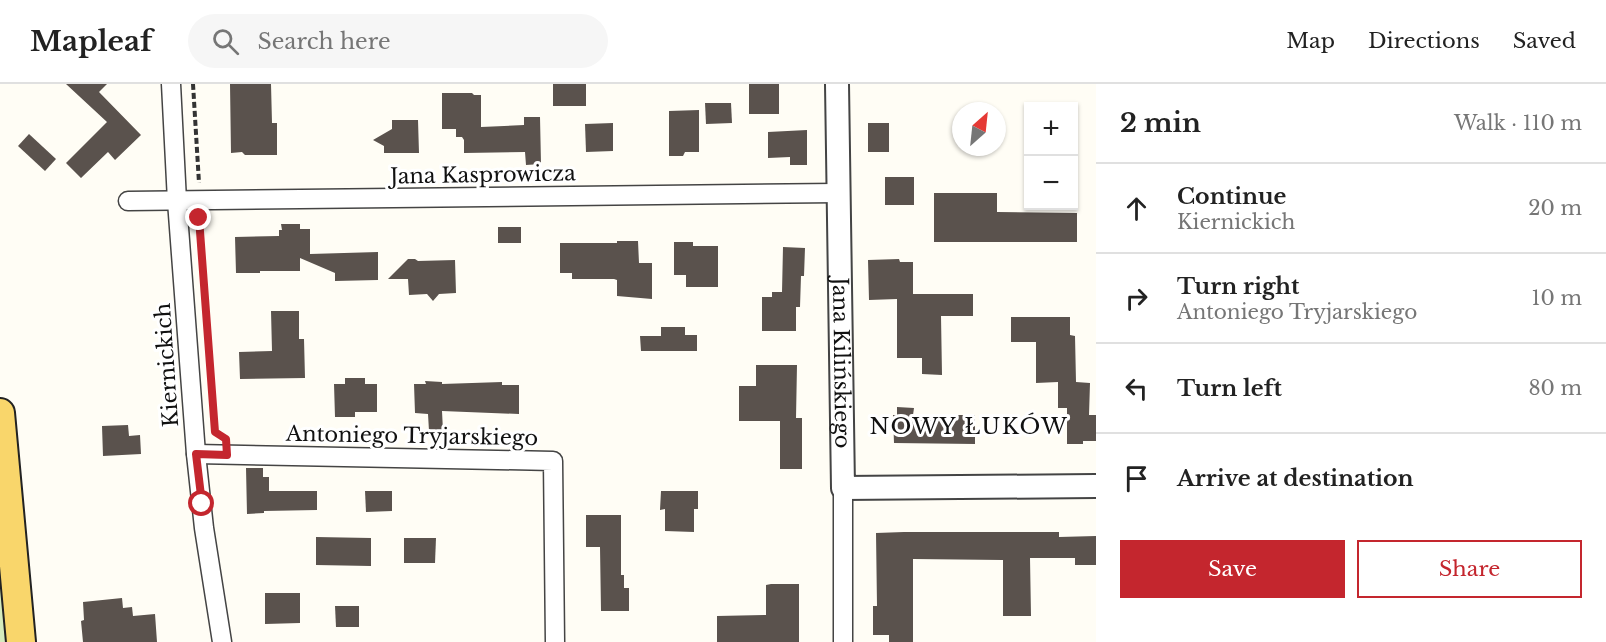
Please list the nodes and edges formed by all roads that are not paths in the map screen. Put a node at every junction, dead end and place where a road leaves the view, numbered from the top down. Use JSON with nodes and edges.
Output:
{"nodes":[{"id":1,"x":171,"y":84,"type":"edge"},
{"id":2,"x":837,"y":84,"type":"edge"},
{"id":3,"x":838,"y":193,"type":"junction"},
{"id":4,"x":128,"y":201,"type":"dead end"},
{"id":5,"x":177,"y":201,"type":"junction"},
{"id":6,"x":0,"y":413,"type":"edge"},
{"id":7,"x":196,"y":454,"type":"junction"},
{"id":8,"x":1096,"y":486,"type":"edge"},
{"id":9,"x":843,"y":488,"type":"junction"},
{"id":10,"x":21,"y":642,"type":"edge"},
{"id":11,"x":222,"y":642,"type":"edge"},
{"id":12,"x":555,"y":642,"type":"edge"},
{"id":13,"x":843,"y":642,"type":"edge"}],
"edges":[{"from":1,"to":5,"type":"street","name":"Kiernickich"},
{"from":2,"to":3,"type":"street","name":"Jana Kilińskiego"},
{"from":3,"to":5,"type":"street","name":"Jana Kasprowicza"},
{"from":3,"to":9,"type":"street","name":"Jana Kilińskiego"},
{"from":4,"to":5,"type":"street","name":"Jana Kasprowicza"},
{"from":5,"to":7,"type":"street","name":"Kiernickich"},
{"from":6,"to":10,"type":"main road"},
{"from":7,"to":11,"type":"street","name":"Kiernickich"},
{"from":7,"to":12,"type":"street","name":"Antoniego Tryjarskiego"},
{"from":8,"to":9,"type":"street"},
{"from":9,"to":13,"type":"street","name":"Jana Kilińskiego"}]}
